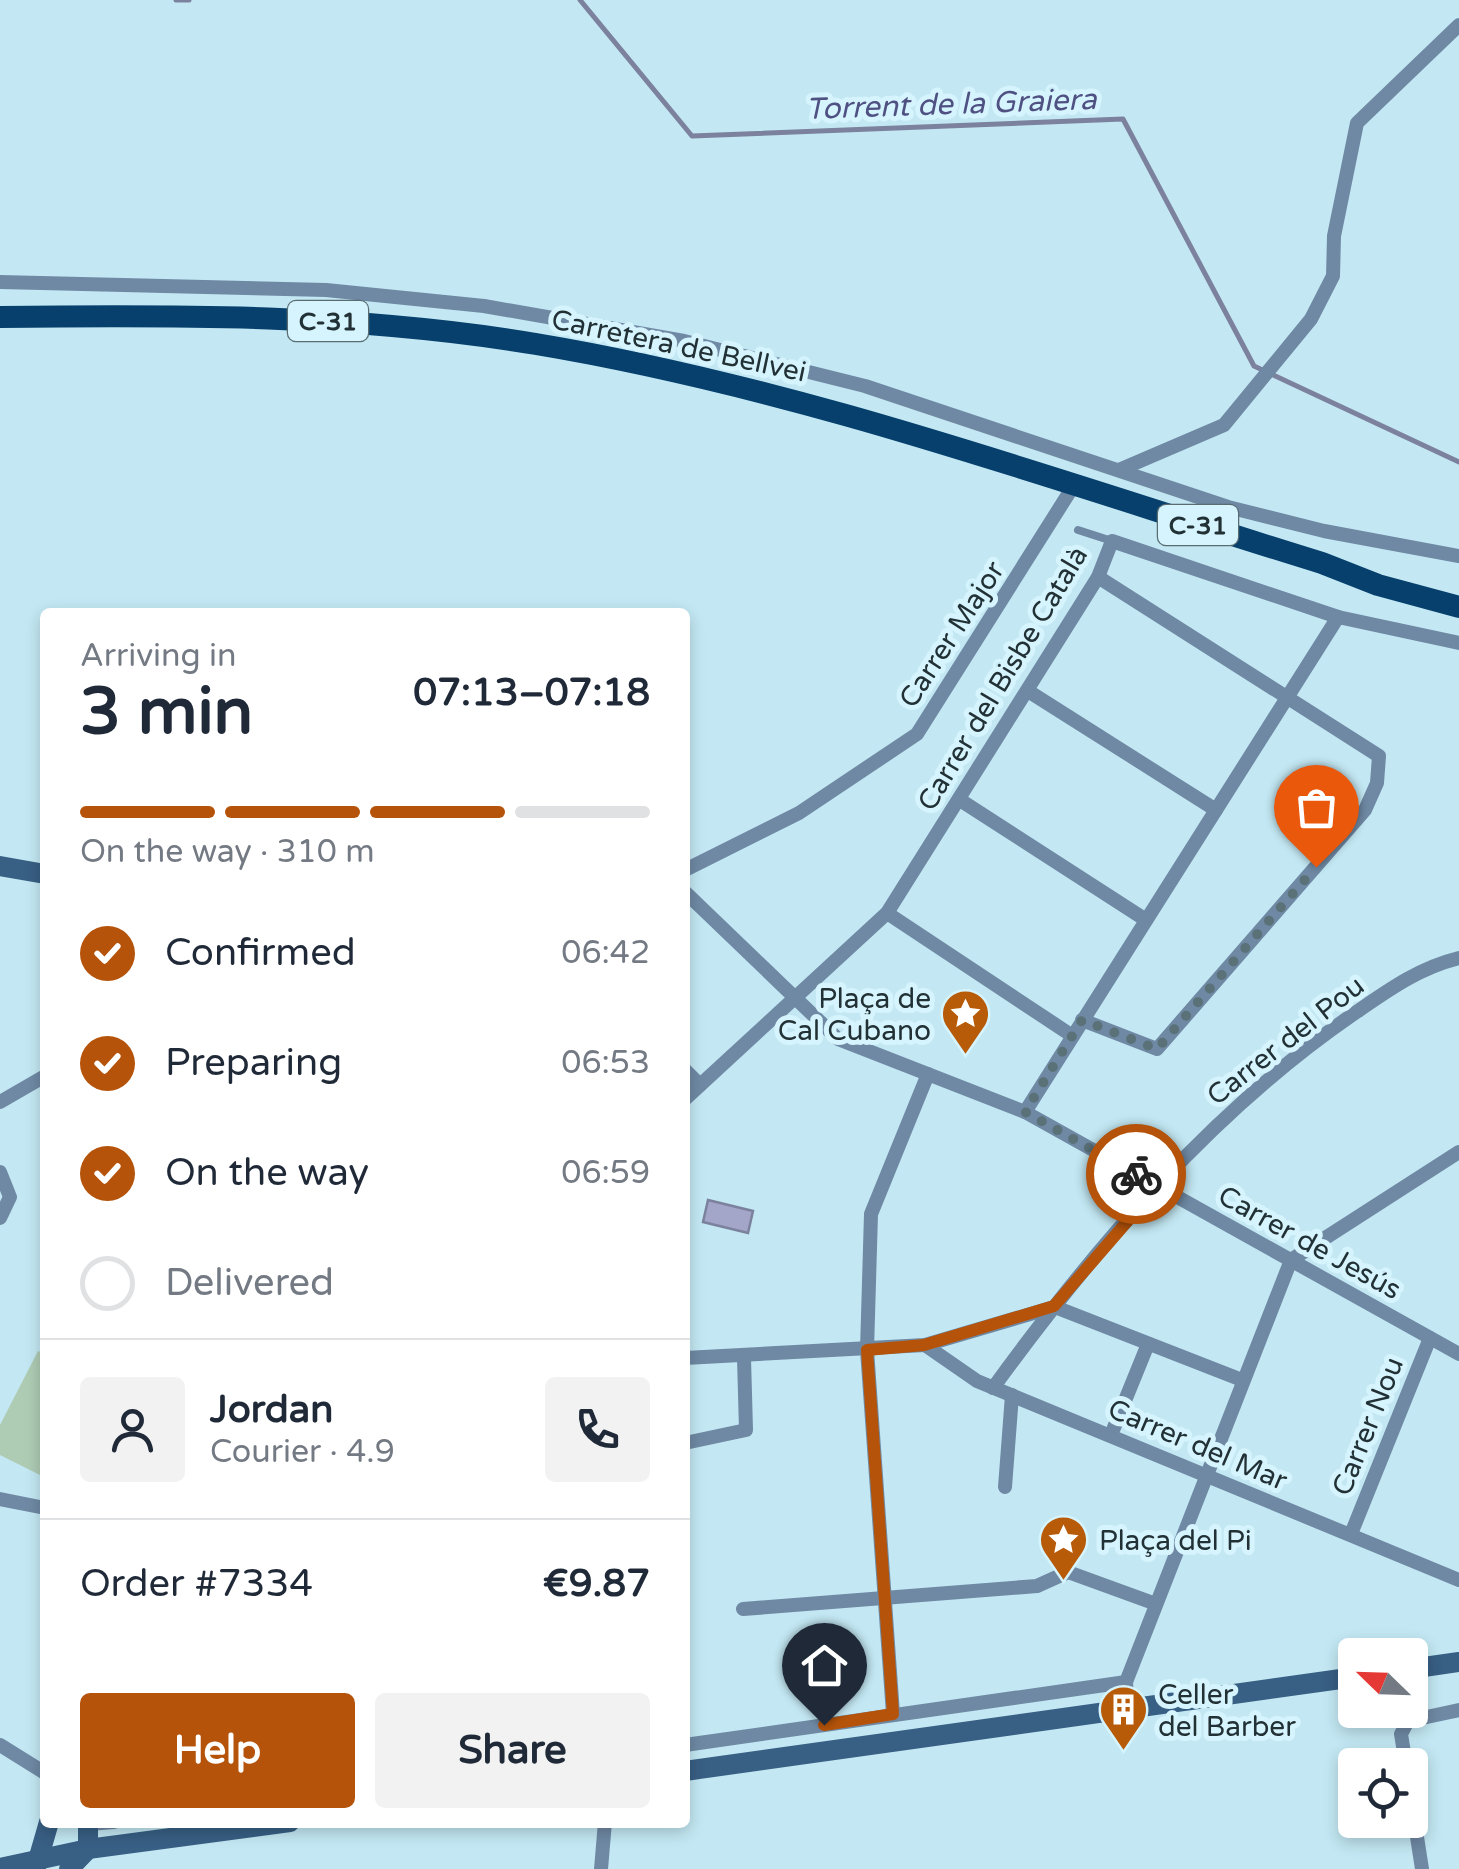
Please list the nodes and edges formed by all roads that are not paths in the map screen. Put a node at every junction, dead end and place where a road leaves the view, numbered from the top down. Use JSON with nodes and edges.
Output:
{"nodes":[{"id":1,"x":1459,"y":25,"type":"edge"},
{"id":2,"x":0,"y":282,"type":"edge"},
{"id":3,"x":0,"y":317,"type":"edge"},
{"id":4,"x":1118,"y":470,"type":"junction"},
{"id":5,"x":1074,"y":485,"type":"junction"},
{"id":6,"x":1078,"y":530,"type":"dead end"},
{"id":7,"x":1112,"y":542,"type":"junction"},
{"id":8,"x":1459,"y":556,"type":"edge"},
{"id":9,"x":1322,"y":563,"type":"junction"},
{"id":10,"x":1098,"y":577,"type":"junction"},
{"id":11,"x":1459,"y":592,"type":"edge"},
{"id":12,"x":1459,"y":607,"type":"edge"},
{"id":13,"x":1338,"y":617,"type":"junction"},
{"id":14,"x":1459,"y":643,"type":"edge"},
{"id":15,"x":1028,"y":690,"type":"junction"},
{"id":16,"x":1286,"y":696,"type":"junction"},
{"id":17,"x":960,"y":800,"type":"junction"},
{"id":18,"x":1216,"y":810,"type":"junction"},
{"id":19,"x":0,"y":866,"type":"edge"},
{"id":20,"x":690,"y":868,"type":"edge"},
{"id":21,"x":40,"y":873,"type":"edge"},
{"id":22,"x":690,"y":897,"type":"edge"},
{"id":23,"x":887,"y":914,"type":"junction"},
{"id":24,"x":1146,"y":920,"type":"junction"},
{"id":25,"x":1459,"y":958,"type":"edge"},
{"id":26,"x":794,"y":995,"type":"junction"},
{"id":27,"x":1082,"y":1020,"type":"junction"},
{"id":28,"x":1071,"y":1034,"type":"junction"},
{"id":29,"x":928,"y":1074,"type":"junction"},
{"id":30,"x":690,"y":1075,"type":"edge"},
{"id":31,"x":40,"y":1079,"type":"edge"},
{"id":32,"x":700,"y":1085,"type":"junction"},
{"id":33,"x":690,"y":1094,"type":"edge"},
{"id":34,"x":0,"y":1102,"type":"edge"},
{"id":35,"x":1025,"y":1112,"type":"junction"},
{"id":36,"x":1459,"y":1152,"type":"edge"},
{"id":37,"x":0,"y":1172,"type":"edge"},
{"id":38,"x":1158,"y":1186,"type":"junction"},
{"id":39,"x":1,"y":1215,"type":"edge"},
{"id":40,"x":1291,"y":1260,"type":"junction"},
{"id":41,"x":1054,"y":1306,"type":"junction"},
{"id":42,"x":1430,"y":1338,"type":"junction"},
{"id":43,"x":1148,"y":1344,"type":"junction"},
{"id":44,"x":924,"y":1345,"type":"junction"},
{"id":45,"x":867,"y":1350,"type":"junction"},
{"id":46,"x":1459,"y":1354,"type":"edge"},
{"id":47,"x":690,"y":1358,"type":"edge"},
{"id":48,"x":744,"y":1358,"type":"junction"},
{"id":49,"x":1242,"y":1380,"type":"junction"},
{"id":50,"x":993,"y":1388,"type":"junction"},
{"id":51,"x":1012,"y":1395,"type":"junction"},
{"id":52,"x":1111,"y":1435,"type":"junction"},
{"id":53,"x":690,"y":1443,"type":"edge"},
{"id":54,"x":1208,"y":1476,"type":"junction"},
{"id":55,"x":1005,"y":1486,"type":"dead end"},
{"id":56,"x":0,"y":1499,"type":"edge"},
{"id":57,"x":40,"y":1507,"type":"edge"},
{"id":58,"x":1350,"y":1534,"type":"junction"},
{"id":59,"x":1459,"y":1580,"type":"edge"},
{"id":60,"x":884,"y":1597,"type":"junction"},
{"id":61,"x":1156,"y":1604,"type":"junction"},
{"id":62,"x":744,"y":1609,"type":"dead end"},
{"id":63,"x":1459,"y":1662,"type":"edge"},
{"id":64,"x":1428,"y":1666,"type":"edge"},
{"id":65,"x":1338,"y":1679,"type":"edge"},
{"id":66,"x":1126,"y":1682,"type":"junction"},
{"id":67,"x":1128,"y":1710,"type":"junction"},
{"id":68,"x":1459,"y":1710,"type":"edge"},
{"id":69,"x":893,"y":1714,"type":"junction"},
{"id":70,"x":690,"y":1744,"type":"edge"},
{"id":71,"x":0,"y":1745,"type":"edge"},
{"id":72,"x":1403,"y":1748,"type":"edge"},
{"id":73,"x":40,"y":1770,"type":"edge"},
{"id":74,"x":690,"y":1770,"type":"edge"},
{"id":75,"x":48,"y":1828,"type":"edge"},
{"id":76,"x":88,"y":1828,"type":"edge"},
{"id":77,"x":243,"y":1828,"type":"edge"},
{"id":78,"x":604,"y":1828,"type":"edge"},
{"id":79,"x":1417,"y":1838,"type":"edge"},
{"id":80,"x":88,"y":1848,"type":"junction"},
{"id":81,"x":36,"y":1864,"type":"edge"},
{"id":82,"x":0,"y":1868,"type":"edge"},
{"id":83,"x":69,"y":1869,"type":"edge"},
{"id":84,"x":601,"y":1869,"type":"edge"},
{"id":85,"x":1422,"y":1869,"type":"edge"}],
"edges":[{"from":1,"to":4,"type":"street"},
{"from":2,"to":4,"type":"street"},
{"from":3,"to":5,"type":"main road","name":"Carretera de Bellvei","number":"C-31"},
{"from":4,"to":8,"type":"street"},
{"from":5,"to":9,"type":"main road","name":"Carretera de Bellvei","number":"C-31"},
{"from":5,"to":20,"type":"street","name":"Carrer Major"},
{"from":6,"to":7,"type":"lane"},
{"from":7,"to":10,"type":"street","name":"Carrer del Bisbe Català"},
{"from":7,"to":13,"type":"street","name":"Carrer del Bisbe Català"},
{"from":9,"to":11,"type":"main road","name":"Carretera de Bellvei","number":"C-31"},
{"from":9,"to":12,"type":"main road","name":"Carretera de Bellvei","number":"C-31"},
{"from":10,"to":15,"type":"street","name":"Carrer del Bisbe Català"},
{"from":10,"to":16,"type":"street"},
{"from":13,"to":14,"type":"street","name":"Carrer del Bisbe Català"},
{"from":13,"to":16,"type":"street"},
{"from":15,"to":17,"type":"street","name":"Carrer del Bisbe Català"},
{"from":15,"to":18,"type":"street"},
{"from":16,"to":18,"type":"street"},
{"from":16,"to":27,"type":"street"},
{"from":17,"to":23,"type":"street","name":"Carrer del Bisbe Català"},
{"from":17,"to":24,"type":"street"},
{"from":18,"to":24,"type":"street"},
{"from":19,"to":21,"type":"street"},
{"from":22,"to":26,"type":"street","name":"Carrer de Jesús"},
{"from":23,"to":26,"type":"street","name":"Carrer del Bisbe Català"},
{"from":23,"to":28,"type":"street"},
{"from":24,"to":27,"type":"street"},
{"from":25,"to":38,"type":"street","name":"Carrer del Pou"},
{"from":26,"to":29,"type":"street","name":"Carrer de Jesús"},
{"from":26,"to":32,"type":"street","name":"Carrer del Bisbe Català"},
{"from":27,"to":28,"type":"street"},
{"from":28,"to":35,"type":"street"},
{"from":29,"to":35,"type":"street","name":"Carrer de Jesús"},
{"from":29,"to":45,"type":"street"},
{"from":30,"to":32,"type":"street"},
{"from":31,"to":34,"type":"street"},
{"from":32,"to":33,"type":"street","name":"Carrer del Bisbe Català"},
{"from":35,"to":38,"type":"street","name":"Carrer de Jesús"},
{"from":36,"to":40,"type":"street"},
{"from":37,"to":39,"type":"street"},
{"from":38,"to":40,"type":"street","name":"Carrer de Jesús"},
{"from":38,"to":41,"type":"street","name":"Carrer del Pou"},
{"from":40,"to":42,"type":"street","name":"Carrer de Jesús"},
{"from":40,"to":49,"type":"street"},
{"from":41,"to":43,"type":"street"},
{"from":41,"to":44,"type":"street"},
{"from":41,"to":50,"type":"street","name":"Carrer del Pou"},
{"from":42,"to":46,"type":"street","name":"Carrer de Jesús"},
{"from":42,"to":58,"type":"street","name":"Carrer Nou"},
{"from":43,"to":49,"type":"street"},
{"from":43,"to":52,"type":"street"},
{"from":44,"to":45,"type":"street"},
{"from":44,"to":50,"type":"street","name":"Carrer del Mar"},
{"from":45,"to":48,"type":"street"},
{"from":45,"to":60,"type":"street"},
{"from":47,"to":48,"type":"street"},
{"from":48,"to":53,"type":"street"},
{"from":49,"to":54,"type":"street"},
{"from":50,"to":51,"type":"street","name":"Carrer del Mar"},
{"from":51,"to":52,"type":"street","name":"Carrer del Mar"},
{"from":51,"to":55,"type":"street"},
{"from":52,"to":54,"type":"street","name":"Carrer del Mar"},
{"from":54,"to":58,"type":"street","name":"Carrer del Mar"},
{"from":54,"to":61,"type":"street"},
{"from":56,"to":57,"type":"street"},
{"from":58,"to":59,"type":"street","name":"Carrer del Mar"},
{"from":60,"to":61,"type":"street"},
{"from":60,"to":62,"type":"street"},
{"from":60,"to":69,"type":"street"},
{"from":61,"to":66,"type":"street"},
{"from":63,"to":64,"type":"street"},
{"from":65,"to":67,"type":"street"},
{"from":66,"to":67,"type":"street"},
{"from":66,"to":69,"type":"street"},
{"from":67,"to":74,"type":"street"},
{"from":68,"to":72,"type":"street"},
{"from":69,"to":70,"type":"street"},
{"from":71,"to":73,"type":"street"},
{"from":75,"to":81,"type":"street"},
{"from":76,"to":80,"type":"street"},
{"from":77,"to":80,"type":"street"},
{"from":78,"to":84,"type":"street"},
{"from":79,"to":85,"type":"street"},
{"from":80,"to":81,"type":"street"},
{"from":80,"to":83,"type":"street"},
{"from":81,"to":82,"type":"street"}]}
